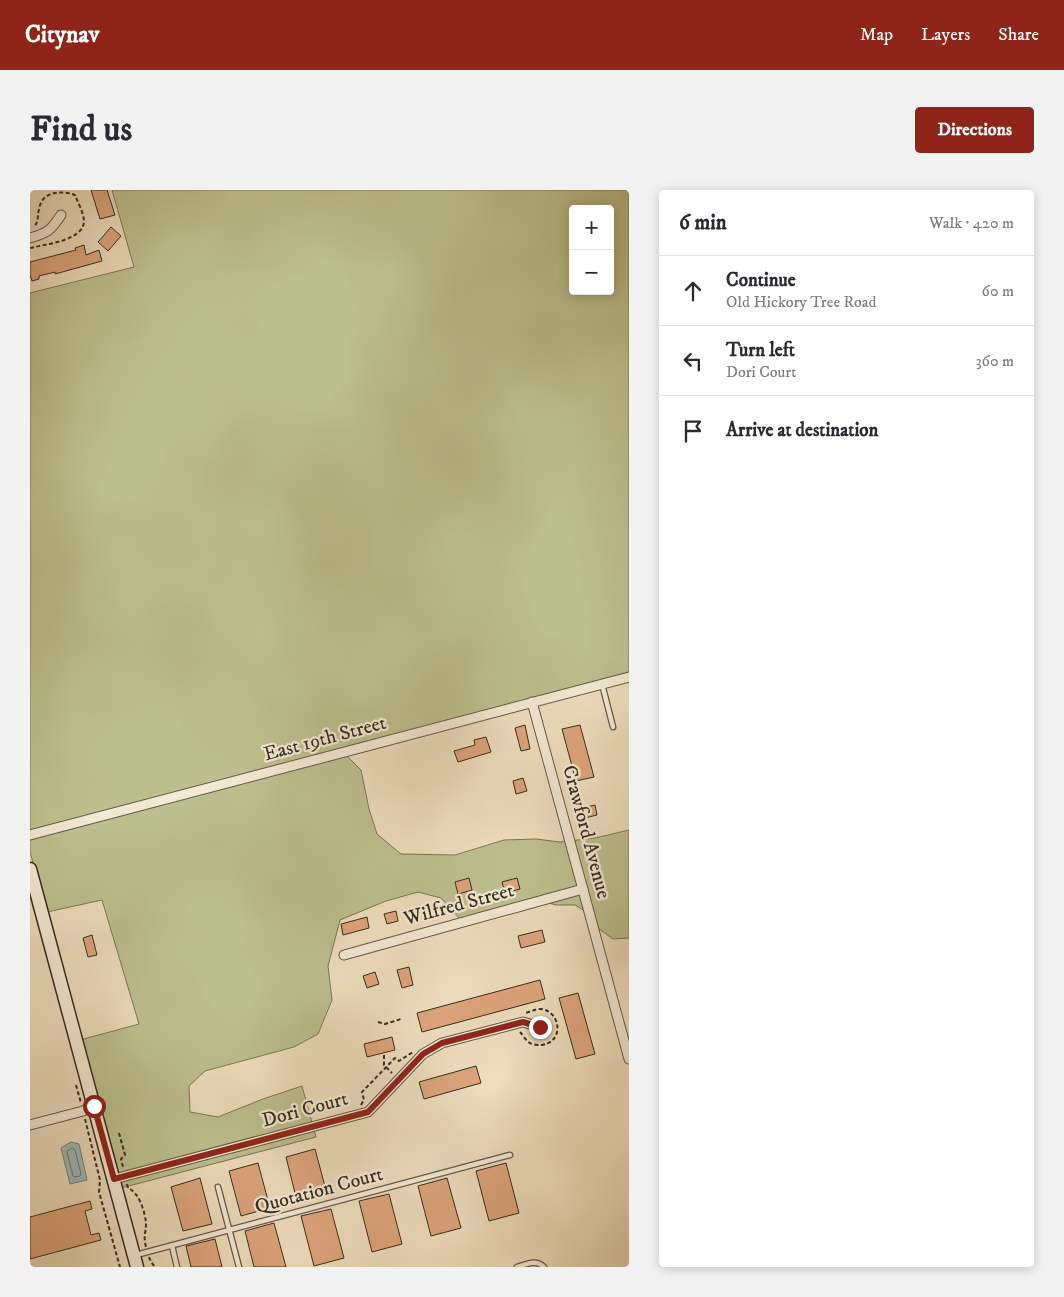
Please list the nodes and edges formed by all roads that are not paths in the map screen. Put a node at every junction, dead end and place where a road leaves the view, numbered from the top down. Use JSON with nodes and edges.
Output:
{"nodes":[{"id":1,"x":61,"y":215,"type":"dead end"},
{"id":2,"x":30,"y":238,"type":"edge"},
{"id":3,"x":629,"y":677,"type":"edge"},
{"id":4,"x":602,"y":684,"type":"junction"},
{"id":5,"x":532,"y":702,"type":"junction"},
{"id":6,"x":614,"y":727,"type":"dead end"},
{"id":7,"x":30,"y":835,"type":"edge"},
{"id":8,"x":30,"y":869,"type":"edge"},
{"id":9,"x":583,"y":889,"type":"junction"},
{"id":10,"x":344,"y":955,"type":"dead end"},
{"id":11,"x":540,"y":1027,"type":"dead end"},
{"id":12,"x":629,"y":1059,"type":"edge"},
{"id":13,"x":94,"y":1106,"type":"junction"},
{"id":14,"x":30,"y":1125,"type":"edge"},
{"id":15,"x":510,"y":1155,"type":"dead end"},
{"id":16,"x":119,"y":1178,"type":"junction"},
{"id":17,"x":218,"y":1187,"type":"dead end"},
{"id":18,"x":230,"y":1230,"type":"junction"},
{"id":19,"x":172,"y":1246,"type":"junction"},
{"id":20,"x":136,"y":1261,"type":"edge"},
{"id":21,"x":177,"y":1267,"type":"edge"},
{"id":22,"x":239,"y":1267,"type":"edge"},
{"id":23,"x":517,"y":1267,"type":"edge"},
{"id":24,"x":544,"y":1267,"type":"edge"}],
"edges":[{"from":1,"to":2,"type":"street"},
{"from":3,"to":4,"type":"street","name":"East 19th Street"},
{"from":4,"to":5,"type":"street","name":"East 19th Street"},
{"from":4,"to":6,"type":"lane"},
{"from":5,"to":7,"type":"street","name":"East 19th Street"},
{"from":5,"to":9,"type":"street","name":"Crawford Avenue"},
{"from":8,"to":13,"type":"street"},
{"from":9,"to":10,"type":"street","name":"Wilfred Street"},
{"from":9,"to":12,"type":"street","name":"Crawford Avenue"},
{"from":11,"to":16,"type":"street","name":"Dori Court"},
{"from":13,"to":14,"type":"street"},
{"from":13,"to":16,"type":"street"},
{"from":15,"to":18,"type":"lane","name":"Quotation Court"},
{"from":16,"to":20,"type":"street"},
{"from":17,"to":18,"type":"lane"},
{"from":18,"to":19,"type":"lane","name":"Quotation Court"},
{"from":18,"to":22,"type":"lane"},
{"from":19,"to":20,"type":"lane","name":"Quotation Court"},
{"from":19,"to":21,"type":"lane"},
{"from":23,"to":24,"type":"lane"}]}
